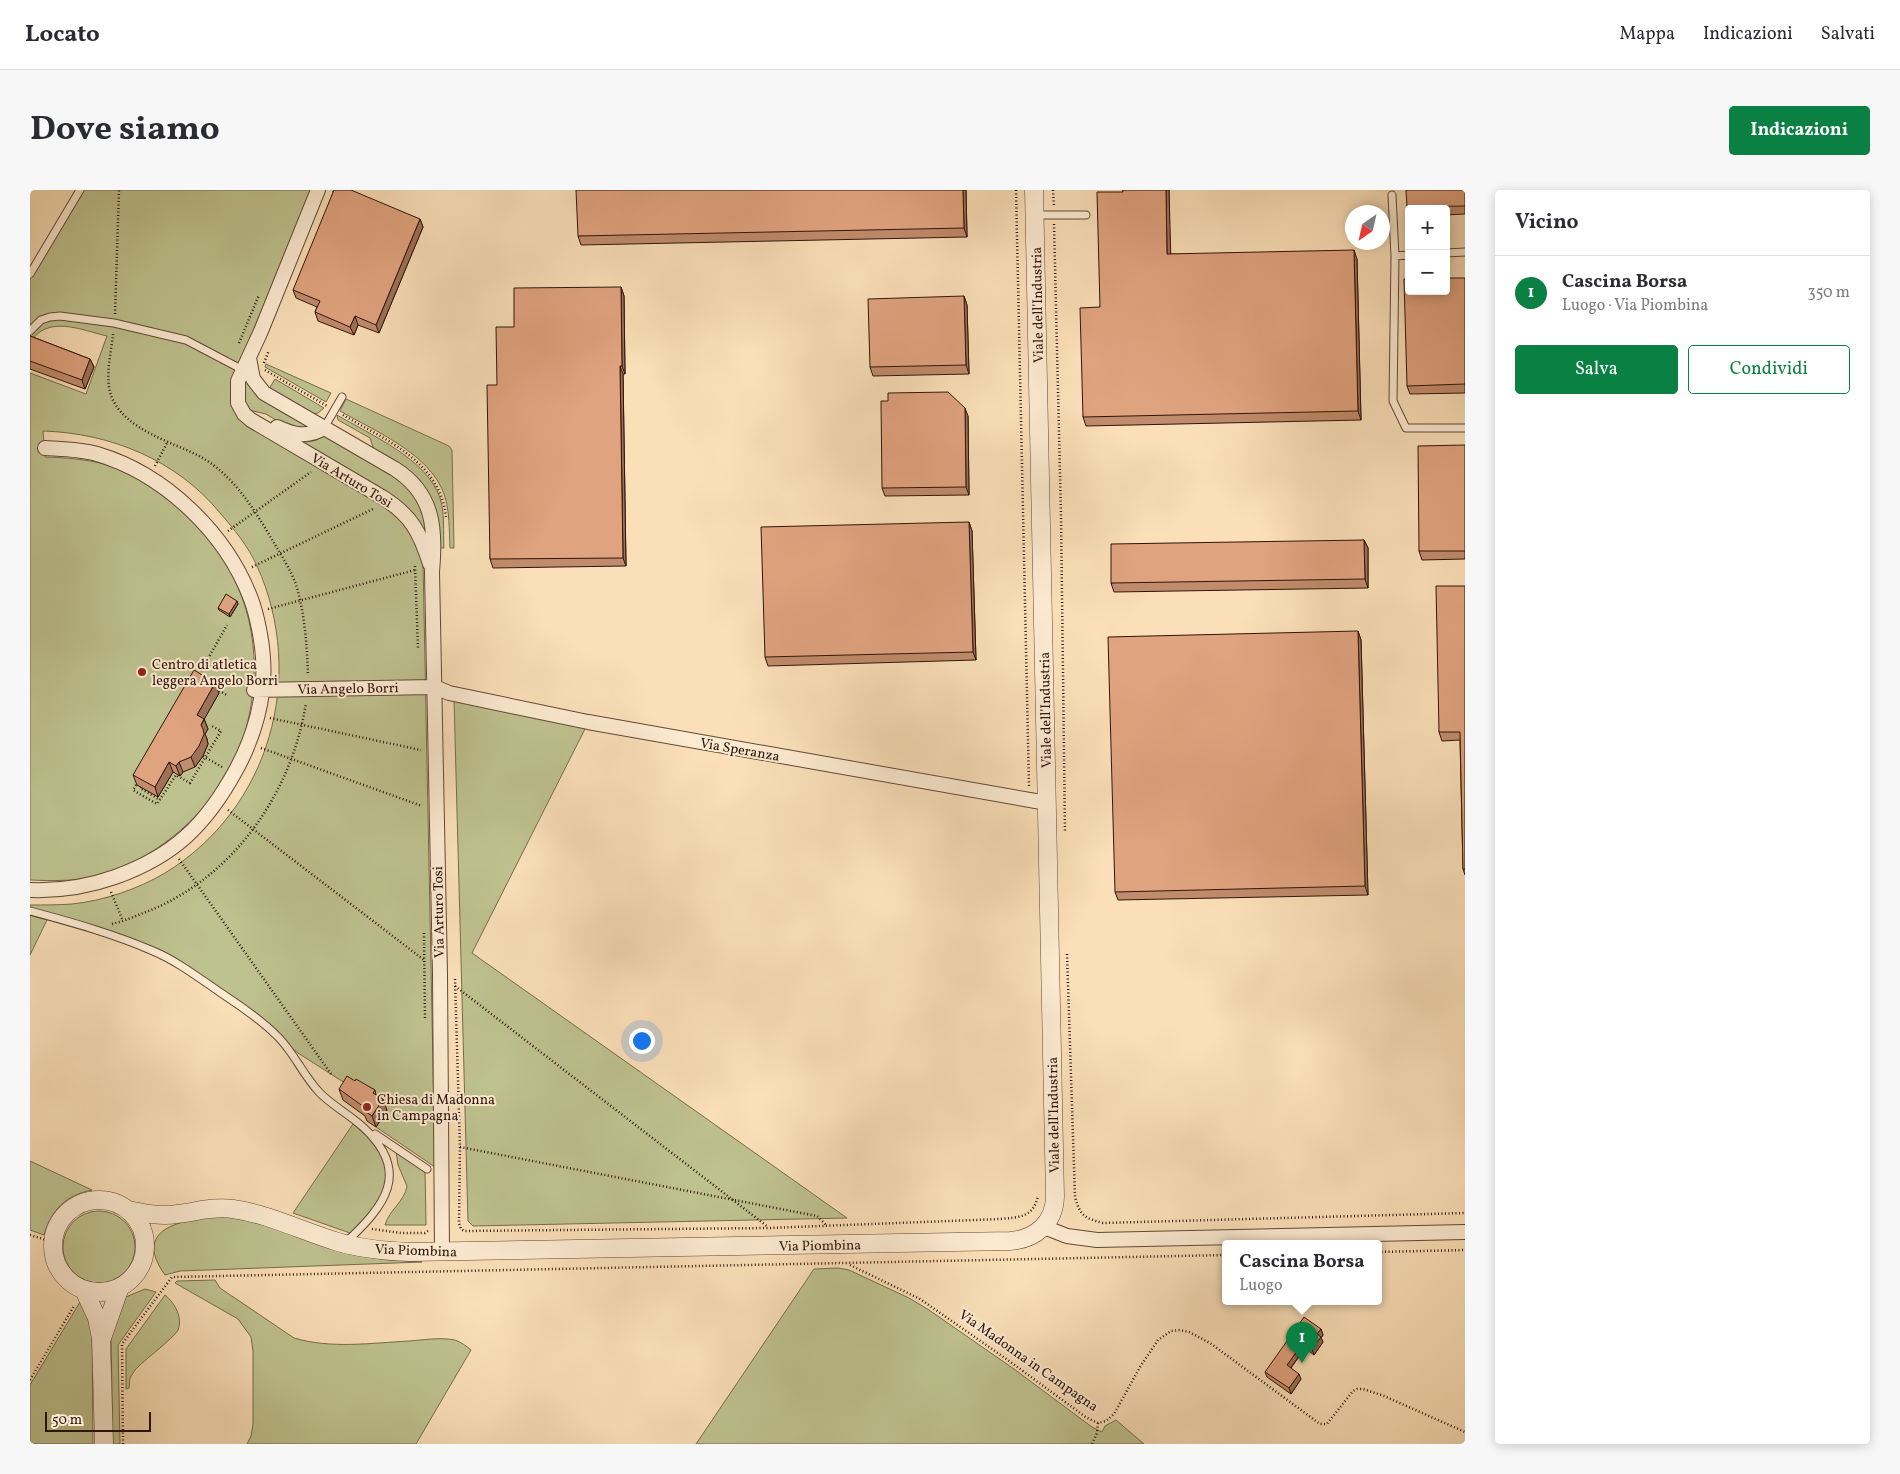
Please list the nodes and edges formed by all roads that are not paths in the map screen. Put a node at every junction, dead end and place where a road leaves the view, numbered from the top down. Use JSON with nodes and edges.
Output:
{"nodes":[{"id":1,"x":80,"y":190,"type":"edge"},
{"id":2,"x":318,"y":190,"type":"edge"},
{"id":3,"x":1034,"y":190,"type":"edge"},
{"id":4,"x":1392,"y":195,"type":"dead end"},
{"id":5,"x":1035,"y":215,"type":"junction"},
{"id":6,"x":1086,"y":216,"type":"dead end"},
{"id":7,"x":1465,"y":252,"type":"edge"},
{"id":8,"x":1450,"y":253,"type":"edge"},
{"id":9,"x":1405,"y":255,"type":"edge"},
{"id":10,"x":1395,"y":256,"type":"junction"},
{"id":11,"x":30,"y":274,"type":"edge"},
{"id":12,"x":30,"y":331,"type":"edge"},
{"id":13,"x":246,"y":364,"type":"junction"},
{"id":14,"x":342,"y":397,"type":"dead end"},
{"id":15,"x":244,"y":414,"type":"junction"},
{"id":16,"x":324,"y":428,"type":"junction"},
{"id":17,"x":1465,"y":428,"type":"edge"},
{"id":18,"x":44,"y":448,"type":"dead end"},
{"id":19,"x":432,"y":572,"type":"junction"},
{"id":20,"x":435,"y":687,"type":"junction"},
{"id":21,"x":258,"y":690,"type":"junction"},
{"id":22,"x":1038,"y":802,"type":"junction"},
{"id":23,"x":30,"y":890,"type":"edge"},
{"id":24,"x":30,"y":911,"type":"edge"},
{"id":25,"x":362,"y":1126,"type":"junction"},
{"id":26,"x":427,"y":1168,"type":"dead end"},
{"id":27,"x":128,"y":1210,"type":"junction"},
{"id":28,"x":176,"y":1215,"type":"junction"},
{"id":29,"x":1044,"y":1226,"type":"junction"},
{"id":30,"x":1465,"y":1232,"type":"edge"},
{"id":31,"x":344,"y":1244,"type":"junction"},
{"id":32,"x":145,"y":1245,"type":"junction"},
{"id":33,"x":442,"y":1252,"type":"junction"},
{"id":34,"x":120,"y":1287,"type":"junction"},
{"id":35,"x":84,"y":1290,"type":"junction"},
{"id":36,"x":102,"y":1338,"type":"junction"},
{"id":37,"x":104,"y":1444,"type":"edge"}],
"edges":[{"from":1,"to":11,"type":"lane"},
{"from":2,"to":13,"type":"street"},
{"from":3,"to":5,"type":"street","name":"Viale dell'Industria"},
{"from":4,"to":10,"type":"lane"},
{"from":5,"to":6,"type":"lane"},
{"from":5,"to":22,"type":"street","name":"Viale dell'Industria"},
{"from":7,"to":8,"type":"lane"},
{"from":9,"to":10,"type":"lane"},
{"from":10,"to":17,"type":"lane"},
{"from":12,"to":13,"type":"lane"},
{"from":13,"to":15,"type":"street"},
{"from":13,"to":16,"type":"street","name":"Via Arturo Tosi"},
{"from":14,"to":16,"type":"lane"},
{"from":15,"to":16,"type":"street","name":"Via Arturo Tosi"},
{"from":15,"to":19,"type":"street","name":"Via Arturo Tosi"},
{"from":16,"to":19,"type":"street","name":"Via Arturo Tosi"},
{"from":18,"to":21,"type":"street"},
{"from":19,"to":20,"type":"street","name":"Via Arturo Tosi"},
{"from":20,"to":21,"type":"street","name":"Via Angelo Borri"},
{"from":20,"to":22,"type":"street","name":"Via Speranza"},
{"from":20,"to":33,"type":"street","name":"Via Arturo Tosi"},
{"from":21,"to":23,"type":"street"},
{"from":22,"to":29,"type":"street","name":"Viale dell'Industria"},
{"from":24,"to":25,"type":"lane"},
{"from":25,"to":26,"type":"lane"},
{"from":25,"to":31,"type":"lane"},
{"from":27,"to":28,"type":"street","name":"Via Piombina"},
{"from":27,"to":32,"type":"street"},
{"from":27,"to":35,"type":"street","name":"Via Piombina"},
{"from":28,"to":31,"type":"street","name":"Via Piombina"},
{"from":28,"to":32,"type":"street","name":"Via Piombina"},
{"from":29,"to":30,"type":"street"},
{"from":29,"to":33,"type":"street","name":"Via Piombina"},
{"from":31,"to":33,"type":"street","name":"Via Piombina"},
{"from":32,"to":34,"type":"street","name":"Via Piombina"},
{"from":34,"to":35,"type":"street"},
{"from":34,"to":36,"type":"street","name":"Via Piombina"},
{"from":35,"to":36,"type":"street","name":"Via Piombina"},
{"from":36,"to":37,"type":"street","name":"Via Piombina"}]}
